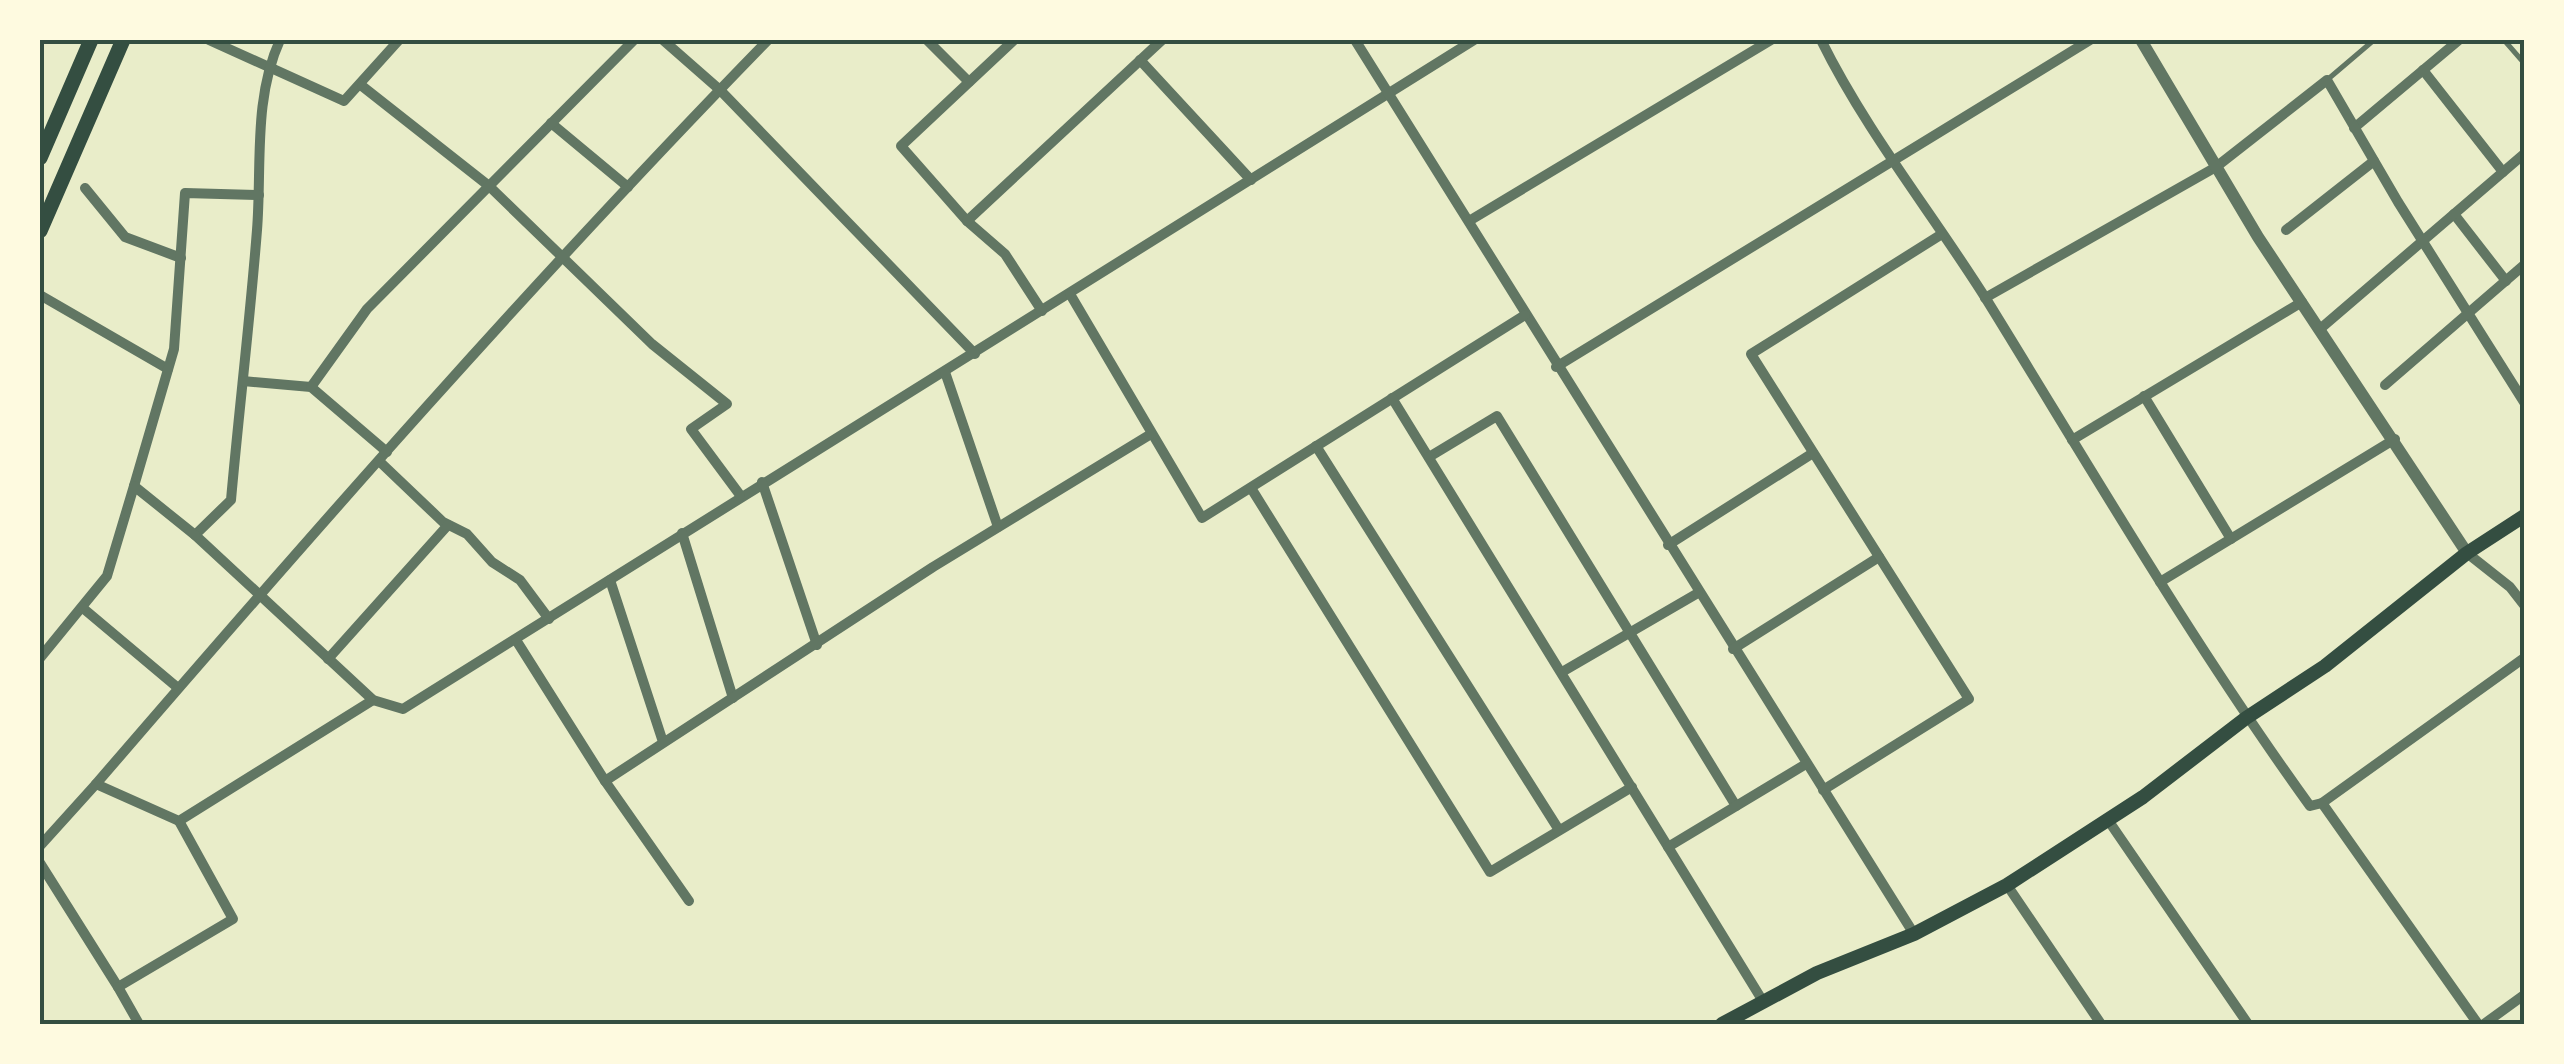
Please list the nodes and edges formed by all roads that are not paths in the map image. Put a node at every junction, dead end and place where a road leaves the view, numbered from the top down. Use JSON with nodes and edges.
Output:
{"nodes":[{"id":1,"x":91,"y":40,"type":"edge"},
{"id":2,"x":122,"y":40,"type":"edge"},
{"id":3,"x":209,"y":40,"type":"edge"},
{"id":4,"x":280,"y":40,"type":"edge"},
{"id":5,"x":399,"y":40,"type":"edge"},
{"id":6,"x":634,"y":40,"type":"edge"},
{"id":7,"x":663,"y":40,"type":"edge"},
{"id":8,"x":768,"y":40,"type":"edge"},
{"id":9,"x":927,"y":40,"type":"edge"},
{"id":10,"x":1014,"y":40,"type":"edge"},
{"id":11,"x":1162,"y":40,"type":"edge"},
{"id":12,"x":1355,"y":40,"type":"edge"},
{"id":13,"x":1474,"y":40,"type":"edge"},
{"id":14,"x":1771,"y":40,"type":"edge"},
{"id":15,"x":1821,"y":40,"type":"edge"},
{"id":16,"x":2090,"y":40,"type":"edge"},
{"id":17,"x":2140,"y":40,"type":"edge"},
{"id":18,"x":2374,"y":40,"type":"edge"},
{"id":19,"x":2459,"y":40,"type":"edge"},
{"id":20,"x":2504,"y":40,"type":"edge"},
{"id":21,"x":1140,"y":60,"type":"junction"},
{"id":22,"x":2524,"y":62,"type":"edge"},
{"id":23,"x":267,"y":69,"type":"junction"},
{"id":24,"x":2423,"y":70,"type":"junction"},
{"id":25,"x":2328,"y":80,"type":"junction"},
{"id":26,"x":969,"y":82,"type":"junction"},
{"id":27,"x":362,"y":86,"type":"junction"},
{"id":28,"x":720,"y":90,"type":"junction"},
{"id":29,"x":1390,"y":92,"type":"junction"},
{"id":30,"x":551,"y":123,"type":"junction"},
{"id":31,"x":2354,"y":128,"type":"junction"},
{"id":32,"x":2524,"y":154,"type":"edge"},
{"id":33,"x":40,"y":158,"type":"edge"},
{"id":34,"x":1892,"y":159,"type":"junction"},
{"id":35,"x":2374,"y":161,"type":"junction"},
{"id":36,"x":2216,"y":167,"type":"junction"},
{"id":37,"x":2503,"y":172,"type":"junction"},
{"id":38,"x":1251,"y":180,"type":"junction"},
{"id":39,"x":489,"y":186,"type":"junction"},
{"id":40,"x":628,"y":187,"type":"junction"},
{"id":41,"x":85,"y":188,"type":"dead end"},
{"id":42,"x":259,"y":196,"type":"junction"},
{"id":43,"x":2454,"y":214,"type":"junction"},
{"id":44,"x":967,"y":221,"type":"junction"},
{"id":45,"x":1470,"y":221,"type":"junction"},
{"id":46,"x":2286,"y":230,"type":"dead end"},
{"id":47,"x":40,"y":231,"type":"edge"},
{"id":48,"x":1942,"y":234,"type":"junction"},
{"id":49,"x":2423,"y":240,"type":"junction"},
{"id":50,"x":565,"y":256,"type":"junction"},
{"id":51,"x":181,"y":258,"type":"junction"},
{"id":52,"x":2524,"y":265,"type":"edge"},
{"id":53,"x":2506,"y":281,"type":"junction"},
{"id":54,"x":1070,"y":294,"type":"junction"},
{"id":55,"x":40,"y":296,"type":"edge"},
{"id":56,"x":1985,"y":298,"type":"junction"},
{"id":57,"x":2302,"y":302,"type":"junction"},
{"id":58,"x":1042,"y":311,"type":"junction"},
{"id":59,"x":2471,"y":312,"type":"junction"},
{"id":60,"x":1525,"y":315,"type":"junction"},
{"id":61,"x":2320,"y":329,"type":"junction"},
{"id":62,"x":975,"y":354,"type":"junction"},
{"id":63,"x":1556,"y":366,"type":"junction"},
{"id":64,"x":168,"y":369,"type":"junction"},
{"id":65,"x":946,"y":372,"type":"junction"},
{"id":66,"x":243,"y":382,"type":"junction"},
{"id":67,"x":2385,"y":385,"type":"dead end"},
{"id":68,"x":311,"y":387,"type":"junction"},
{"id":69,"x":2144,"y":396,"type":"junction"},
{"id":70,"x":1392,"y":398,"type":"junction"},
{"id":71,"x":2524,"y":402,"type":"edge"},
{"id":72,"x":1151,"y":434,"type":"junction"},
{"id":73,"x":2072,"y":440,"type":"junction"},
{"id":74,"x":2396,"y":440,"type":"junction"},
{"id":75,"x":1316,"y":446,"type":"junction"},
{"id":76,"x":1814,"y":453,"type":"junction"},
{"id":77,"x":383,"y":457,"type":"junction"},
{"id":78,"x":1429,"y":457,"type":"junction"},
{"id":79,"x":762,"y":482,"type":"junction"},
{"id":80,"x":134,"y":486,"type":"junction"},
{"id":81,"x":1251,"y":488,"type":"junction"},
{"id":82,"x":740,"y":495,"type":"junction"},
{"id":83,"x":2524,"y":516,"type":"edge"},
{"id":84,"x":448,"y":525,"type":"junction"},
{"id":85,"x":998,"y":527,"type":"junction"},
{"id":86,"x":682,"y":533,"type":"junction"},
{"id":87,"x":196,"y":535,"type":"junction"},
{"id":88,"x":2231,"y":539,"type":"junction"},
{"id":89,"x":1668,"y":545,"type":"junction"},
{"id":90,"x":2467,"y":553,"type":"junction"},
{"id":91,"x":1880,"y":558,"type":"junction"},
{"id":92,"x":610,"y":580,"type":"junction"},
{"id":93,"x":2160,"y":582,"type":"junction"},
{"id":94,"x":1698,"y":592,"type":"junction"},
{"id":95,"x":259,"y":594,"type":"junction"},
{"id":96,"x":2524,"y":605,"type":"edge"},
{"id":97,"x":84,"y":609,"type":"junction"},
{"id":98,"x":550,"y":619,"type":"junction"},
{"id":99,"x":1628,"y":634,"type":"junction"},
{"id":100,"x":516,"y":640,"type":"junction"},
{"id":101,"x":817,"y":644,"type":"junction"},
{"id":102,"x":1733,"y":649,"type":"junction"},
{"id":103,"x":40,"y":658,"type":"edge"},
{"id":104,"x":2524,"y":658,"type":"edge"},
{"id":105,"x":328,"y":659,"type":"junction"},
{"id":106,"x":1562,"y":672,"type":"junction"},
{"id":107,"x":178,"y":688,"type":"junction"},
{"id":108,"x":733,"y":698,"type":"junction"},
{"id":109,"x":373,"y":700,"type":"junction"},
{"id":110,"x":2246,"y":718,"type":"junction"},
{"id":111,"x":663,"y":742,"type":"junction"},
{"id":112,"x":1806,"y":764,"type":"junction"},
{"id":113,"x":604,"y":780,"type":"junction"},
{"id":114,"x":96,"y":784,"type":"junction"},
{"id":115,"x":1632,"y":787,"type":"junction"},
{"id":116,"x":1822,"y":790,"type":"junction"},
{"id":117,"x":2322,"y":802,"type":"junction"},
{"id":118,"x":1736,"y":806,"type":"junction"},
{"id":119,"x":2108,"y":820,"type":"junction"},
{"id":120,"x":179,"y":821,"type":"junction"},
{"id":121,"x":1560,"y":830,"type":"junction"},
{"id":122,"x":40,"y":846,"type":"edge"},
{"id":123,"x":1668,"y":847,"type":"junction"},
{"id":124,"x":40,"y":863,"type":"edge"},
{"id":125,"x":2007,"y":885,"type":"junction"},
{"id":126,"x":689,"y":900,"type":"dead end"},
{"id":127,"x":1914,"y":934,"type":"junction"},
{"id":128,"x":118,"y":987,"type":"junction"},
{"id":129,"x":2524,"y":996,"type":"edge"},
{"id":130,"x":1764,"y":1003,"type":"junction"},
{"id":131,"x":139,"y":1024,"type":"edge"},
{"id":132,"x":1722,"y":1024,"type":"edge"},
{"id":133,"x":2100,"y":1024,"type":"edge"},
{"id":134,"x":2248,"y":1024,"type":"edge"},
{"id":135,"x":2481,"y":1024,"type":"edge"}],
"edges":[{"from":1,"to":33,"type":"main road"},
{"from":2,"to":47,"type":"main road"},
{"from":3,"to":23,"type":"street"},
{"from":4,"to":23,"type":"street"},
{"from":5,"to":27,"type":"street"},
{"from":6,"to":30,"type":"street"},
{"from":7,"to":28,"type":"street"},
{"from":8,"to":28,"type":"street"},
{"from":9,"to":26,"type":"street"},
{"from":10,"to":26,"type":"street"},
{"from":11,"to":21,"type":"street"},
{"from":12,"to":29,"type":"street"},
{"from":13,"to":29,"type":"street"},
{"from":14,"to":45,"type":"street"},
{"from":15,"to":34,"type":"street"},
{"from":16,"to":34,"type":"street"},
{"from":17,"to":36,"type":"street"},
{"from":18,"to":25,"type":"lane"},
{"from":19,"to":24,"type":"street"},
{"from":20,"to":22,"type":"lane"},
{"from":21,"to":38,"type":"street"},
{"from":21,"to":44,"type":"street"},
{"from":23,"to":27,"type":"street"},
{"from":23,"to":42,"type":"street"},
{"from":24,"to":31,"type":"street"},
{"from":24,"to":37,"type":"street"},
{"from":25,"to":31,"type":"street"},
{"from":25,"to":36,"type":"street"},
{"from":26,"to":44,"type":"street"},
{"from":27,"to":39,"type":"street"},
{"from":28,"to":40,"type":"street"},
{"from":28,"to":62,"type":"street"},
{"from":29,"to":38,"type":"street"},
{"from":29,"to":45,"type":"street"},
{"from":30,"to":39,"type":"street"},
{"from":30,"to":40,"type":"street"},
{"from":31,"to":35,"type":"street"},
{"from":32,"to":37,"type":"street"},
{"from":34,"to":48,"type":"street"},
{"from":34,"to":63,"type":"street"},
{"from":35,"to":46,"type":"street"},
{"from":35,"to":49,"type":"street"},
{"from":36,"to":56,"type":"street"},
{"from":36,"to":57,"type":"street"},
{"from":37,"to":43,"type":"street"},
{"from":38,"to":54,"type":"street"},
{"from":39,"to":50,"type":"street"},
{"from":39,"to":68,"type":"street"},
{"from":40,"to":50,"type":"street"},
{"from":41,"to":51,"type":"street"},
{"from":42,"to":51,"type":"street"},
{"from":42,"to":66,"type":"street"},
{"from":43,"to":49,"type":"street"},
{"from":43,"to":53,"type":"street"},
{"from":44,"to":58,"type":"street"},
{"from":45,"to":60,"type":"street"},
{"from":48,"to":56,"type":"street"},
{"from":48,"to":76,"type":"street"},
{"from":49,"to":59,"type":"street"},
{"from":49,"to":61,"type":"street"},
{"from":50,"to":77,"type":"street"},
{"from":50,"to":82,"type":"street"},
{"from":51,"to":64,"type":"street"},
{"from":52,"to":53,"type":"street"},
{"from":53,"to":59,"type":"street"},
{"from":54,"to":58,"type":"street"},
{"from":54,"to":72,"type":"street"},
{"from":55,"to":64,"type":"street"},
{"from":56,"to":73,"type":"street"},
{"from":57,"to":61,"type":"street"},
{"from":57,"to":69,"type":"street"},
{"from":58,"to":62,"type":"street"},
{"from":59,"to":67,"type":"street"},
{"from":59,"to":71,"type":"street"},
{"from":60,"to":63,"type":"street"},
{"from":60,"to":70,"type":"street"},
{"from":61,"to":74,"type":"street"},
{"from":62,"to":65,"type":"street"},
{"from":63,"to":89,"type":"street"},
{"from":64,"to":80,"type":"street"},
{"from":65,"to":79,"type":"street"},
{"from":65,"to":85,"type":"street"},
{"from":66,"to":68,"type":"street"},
{"from":66,"to":87,"type":"street"},
{"from":68,"to":77,"type":"street"},
{"from":69,"to":73,"type":"street"},
{"from":69,"to":88,"type":"street"},
{"from":70,"to":75,"type":"street"},
{"from":70,"to":78,"type":"street"},
{"from":72,"to":81,"type":"street"},
{"from":72,"to":85,"type":"street"},
{"from":73,"to":93,"type":"street"},
{"from":74,"to":88,"type":"street"},
{"from":74,"to":90,"type":"street"},
{"from":75,"to":81,"type":"street"},
{"from":75,"to":121,"type":"street"},
{"from":76,"to":89,"type":"street"},
{"from":76,"to":91,"type":"street"},
{"from":77,"to":84,"type":"street"},
{"from":77,"to":95,"type":"street"},
{"from":78,"to":99,"type":"street"},
{"from":78,"to":106,"type":"street"},
{"from":79,"to":82,"type":"street"},
{"from":79,"to":101,"type":"street"},
{"from":80,"to":87,"type":"street"},
{"from":80,"to":97,"type":"street"},
{"from":81,"to":121,"type":"street"},
{"from":82,"to":86,"type":"street"},
{"from":83,"to":90,"type":"main road"},
{"from":84,"to":98,"type":"street"},
{"from":84,"to":105,"type":"street"},
{"from":85,"to":101,"type":"street"},
{"from":86,"to":92,"type":"street"},
{"from":86,"to":108,"type":"street"},
{"from":87,"to":95,"type":"street"},
{"from":88,"to":93,"type":"street"},
{"from":89,"to":94,"type":"street"},
{"from":90,"to":96,"type":"street"},
{"from":90,"to":110,"type":"main road"},
{"from":91,"to":102,"type":"street"},
{"from":91,"to":116,"type":"street"},
{"from":92,"to":98,"type":"street"},
{"from":92,"to":111,"type":"street"},
{"from":93,"to":110,"type":"street"},
{"from":94,"to":99,"type":"street"},
{"from":94,"to":102,"type":"street"},
{"from":95,"to":105,"type":"street"},
{"from":95,"to":107,"type":"street"},
{"from":97,"to":103,"type":"street"},
{"from":97,"to":107,"type":"street"},
{"from":98,"to":100,"type":"street"},
{"from":99,"to":106,"type":"street"},
{"from":99,"to":118,"type":"street"},
{"from":100,"to":109,"type":"street"},
{"from":100,"to":113,"type":"street"},
{"from":101,"to":108,"type":"street"},
{"from":102,"to":112,"type":"street"},
{"from":104,"to":117,"type":"street"},
{"from":105,"to":109,"type":"street"},
{"from":106,"to":115,"type":"street"},
{"from":107,"to":114,"type":"street"},
{"from":108,"to":111,"type":"street"},
{"from":109,"to":120,"type":"street"},
{"from":110,"to":117,"type":"street"},
{"from":110,"to":119,"type":"main road"},
{"from":111,"to":113,"type":"street"},
{"from":112,"to":116,"type":"street"},
{"from":112,"to":118,"type":"street"},
{"from":113,"to":126,"type":"street"},
{"from":114,"to":120,"type":"street"},
{"from":114,"to":122,"type":"street"},
{"from":115,"to":121,"type":"street"},
{"from":115,"to":123,"type":"street"},
{"from":116,"to":127,"type":"street"},
{"from":117,"to":135,"type":"street"},
{"from":118,"to":123,"type":"street"},
{"from":119,"to":125,"type":"main road"},
{"from":119,"to":134,"type":"street"},
{"from":120,"to":128,"type":"street"},
{"from":123,"to":130,"type":"street"},
{"from":124,"to":128,"type":"street"},
{"from":125,"to":127,"type":"main road"},
{"from":125,"to":133,"type":"street"},
{"from":127,"to":130,"type":"main road"},
{"from":128,"to":131,"type":"street"},
{"from":129,"to":135,"type":"street"},
{"from":130,"to":132,"type":"main road"}]}
